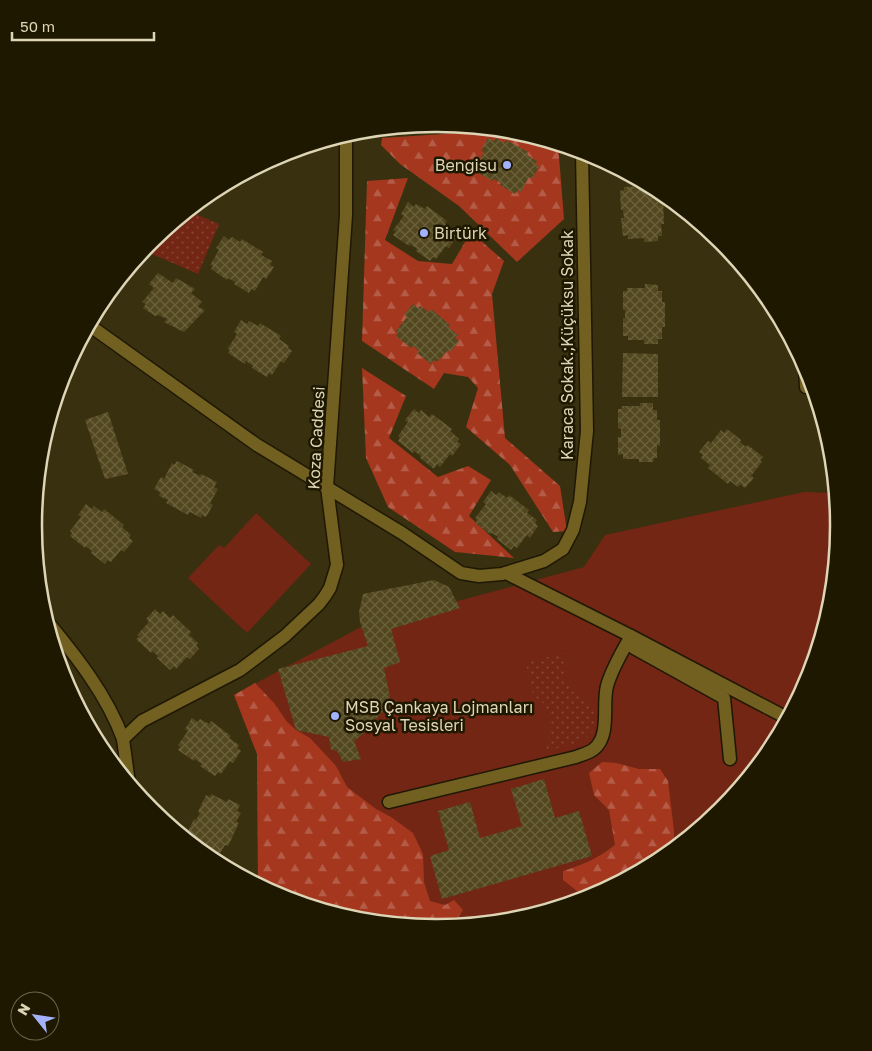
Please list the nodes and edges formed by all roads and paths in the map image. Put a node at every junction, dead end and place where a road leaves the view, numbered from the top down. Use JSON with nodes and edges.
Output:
{"nodes":[{"id":1,"x":346,"y":143,"type":"edge"},
{"id":2,"x":582,"y":160,"type":"edge"},
{"id":3,"x":95,"y":329,"type":"edge"},
{"id":4,"x":327,"y":486,"type":"junction"},
{"id":5,"x":506,"y":573,"type":"junction"},
{"id":6,"x":59,"y":637,"type":"edge"},
{"id":7,"x":634,"y":638,"type":"junction"},
{"id":8,"x":781,"y":715,"type":"edge"},
{"id":9,"x":123,"y":739,"type":"junction"},
{"id":10,"x":730,"y":759,"type":"dead end"},
{"id":11,"x":128,"y":770,"type":"edge"},
{"id":12,"x":389,"y":802,"type":"dead end"}],
"edges":[{"from":1,"to":4,"type":"street","name":"Koza Caddesi"},
{"from":2,"to":5,"type":"street","name":"Karaca Sokak.;Küçüksu Sokak"},
{"from":3,"to":4,"type":"street","name":"Karaca Sokak.;Küçüksu Sokak"},
{"from":4,"to":5,"type":"street","name":"Karaca Sokak.;Küçüksu Sokak"},
{"from":4,"to":9,"type":"street","name":"Koza Caddesi"},
{"from":5,"to":7,"type":"street"},
{"from":6,"to":9,"type":"street"},
{"from":7,"to":8,"type":"street"},
{"from":7,"to":10,"type":"street"},
{"from":7,"to":12,"type":"street"},
{"from":9,"to":11,"type":"street"}]}
